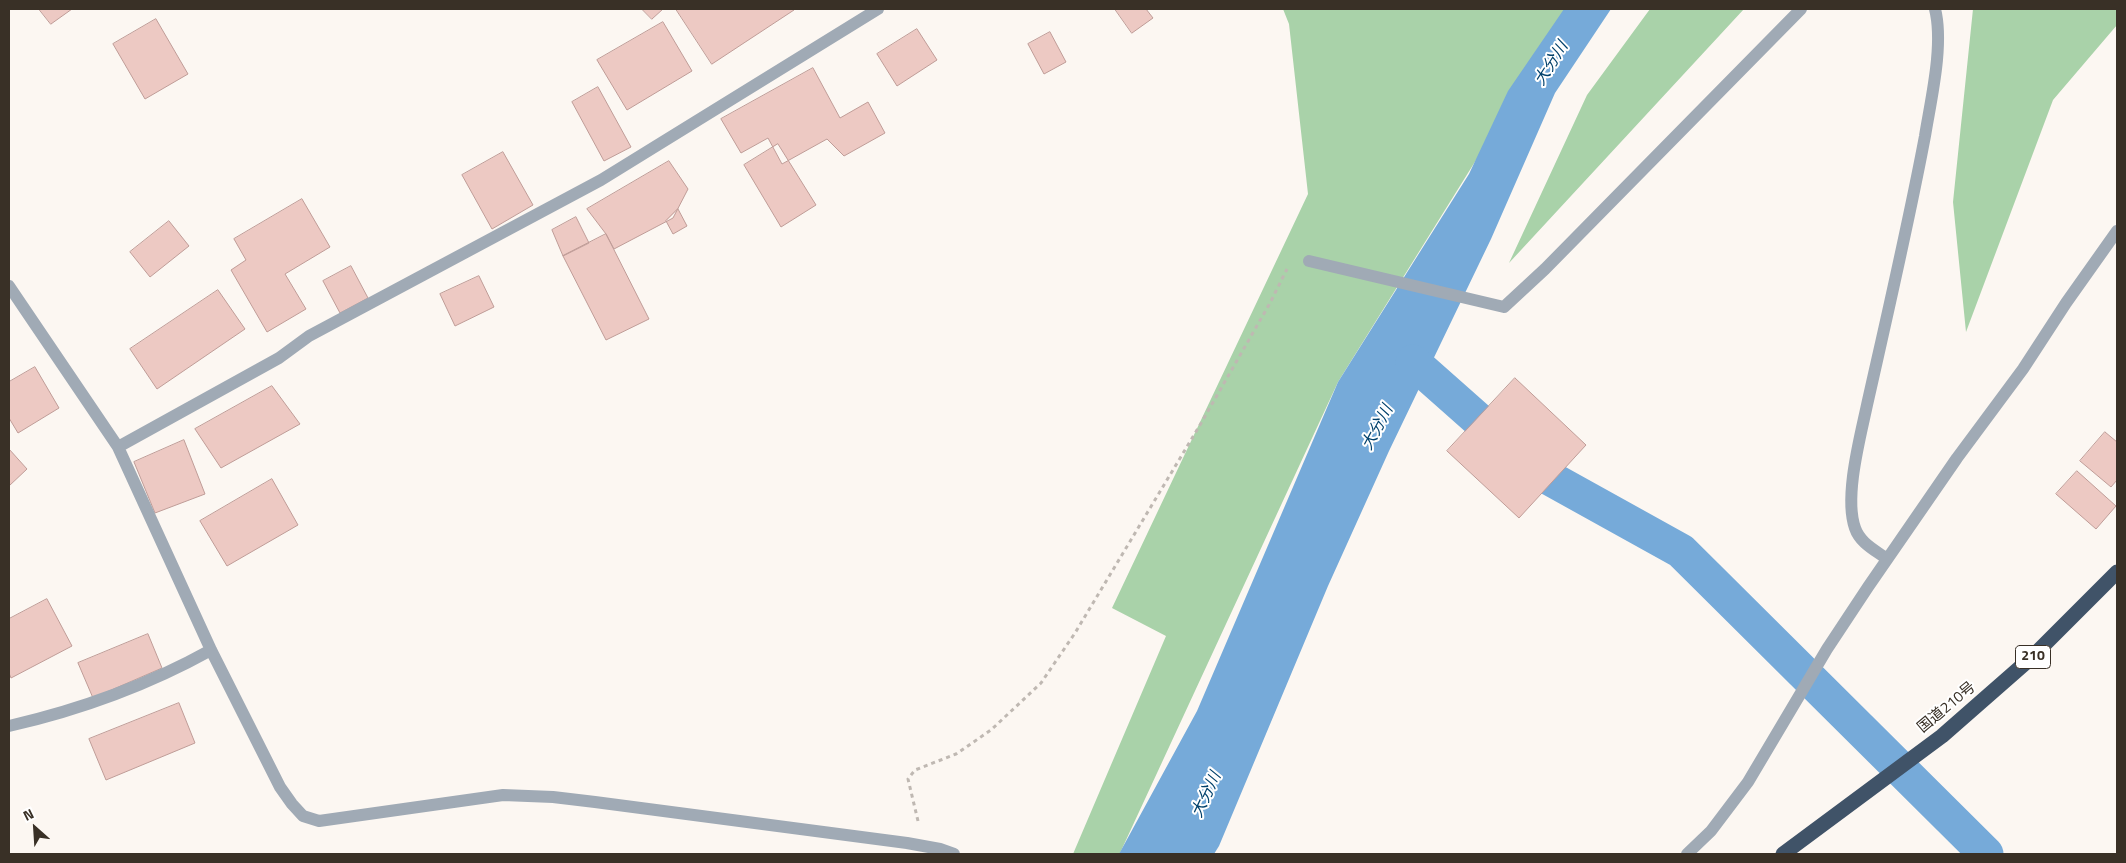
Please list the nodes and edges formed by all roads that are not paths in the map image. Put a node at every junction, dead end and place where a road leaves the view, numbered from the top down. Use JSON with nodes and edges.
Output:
{"nodes":[{"id":1,"x":878,"y":9,"type":"edge"},
{"id":2,"x":1801,"y":9,"type":"edge"},
{"id":3,"x":1935,"y":9,"type":"edge"},
{"id":4,"x":2117,"y":231,"type":"edge"},
{"id":5,"x":1309,"y":262,"type":"road end"},
{"id":6,"x":9,"y":286,"type":"edge"},
{"id":7,"x":118,"y":447,"type":"junction"},
{"id":8,"x":1887,"y":559,"type":"junction"},
{"id":9,"x":2117,"y":572,"type":"edge"},
{"id":10,"x":211,"y":650,"type":"junction"},
{"id":11,"x":9,"y":726,"type":"edge"},
{"id":12,"x":954,"y":854,"type":"edge"},
{"id":13,"x":1687,"y":854,"type":"edge"},
{"id":14,"x":1783,"y":854,"type":"edge"}],
"edges":[{"from":1,"to":7,"type":"street"},
{"from":2,"to":5,"type":"street"},
{"from":3,"to":8,"type":"street"},
{"from":4,"to":8,"type":"street"},
{"from":6,"to":7,"type":"street"},
{"from":7,"to":10,"type":"street"},
{"from":8,"to":13,"type":"street"},
{"from":9,"to":14,"type":"highway","name":"国道210号","number":"210"},
{"from":10,"to":11,"type":"street"},
{"from":10,"to":12,"type":"street"}]}
